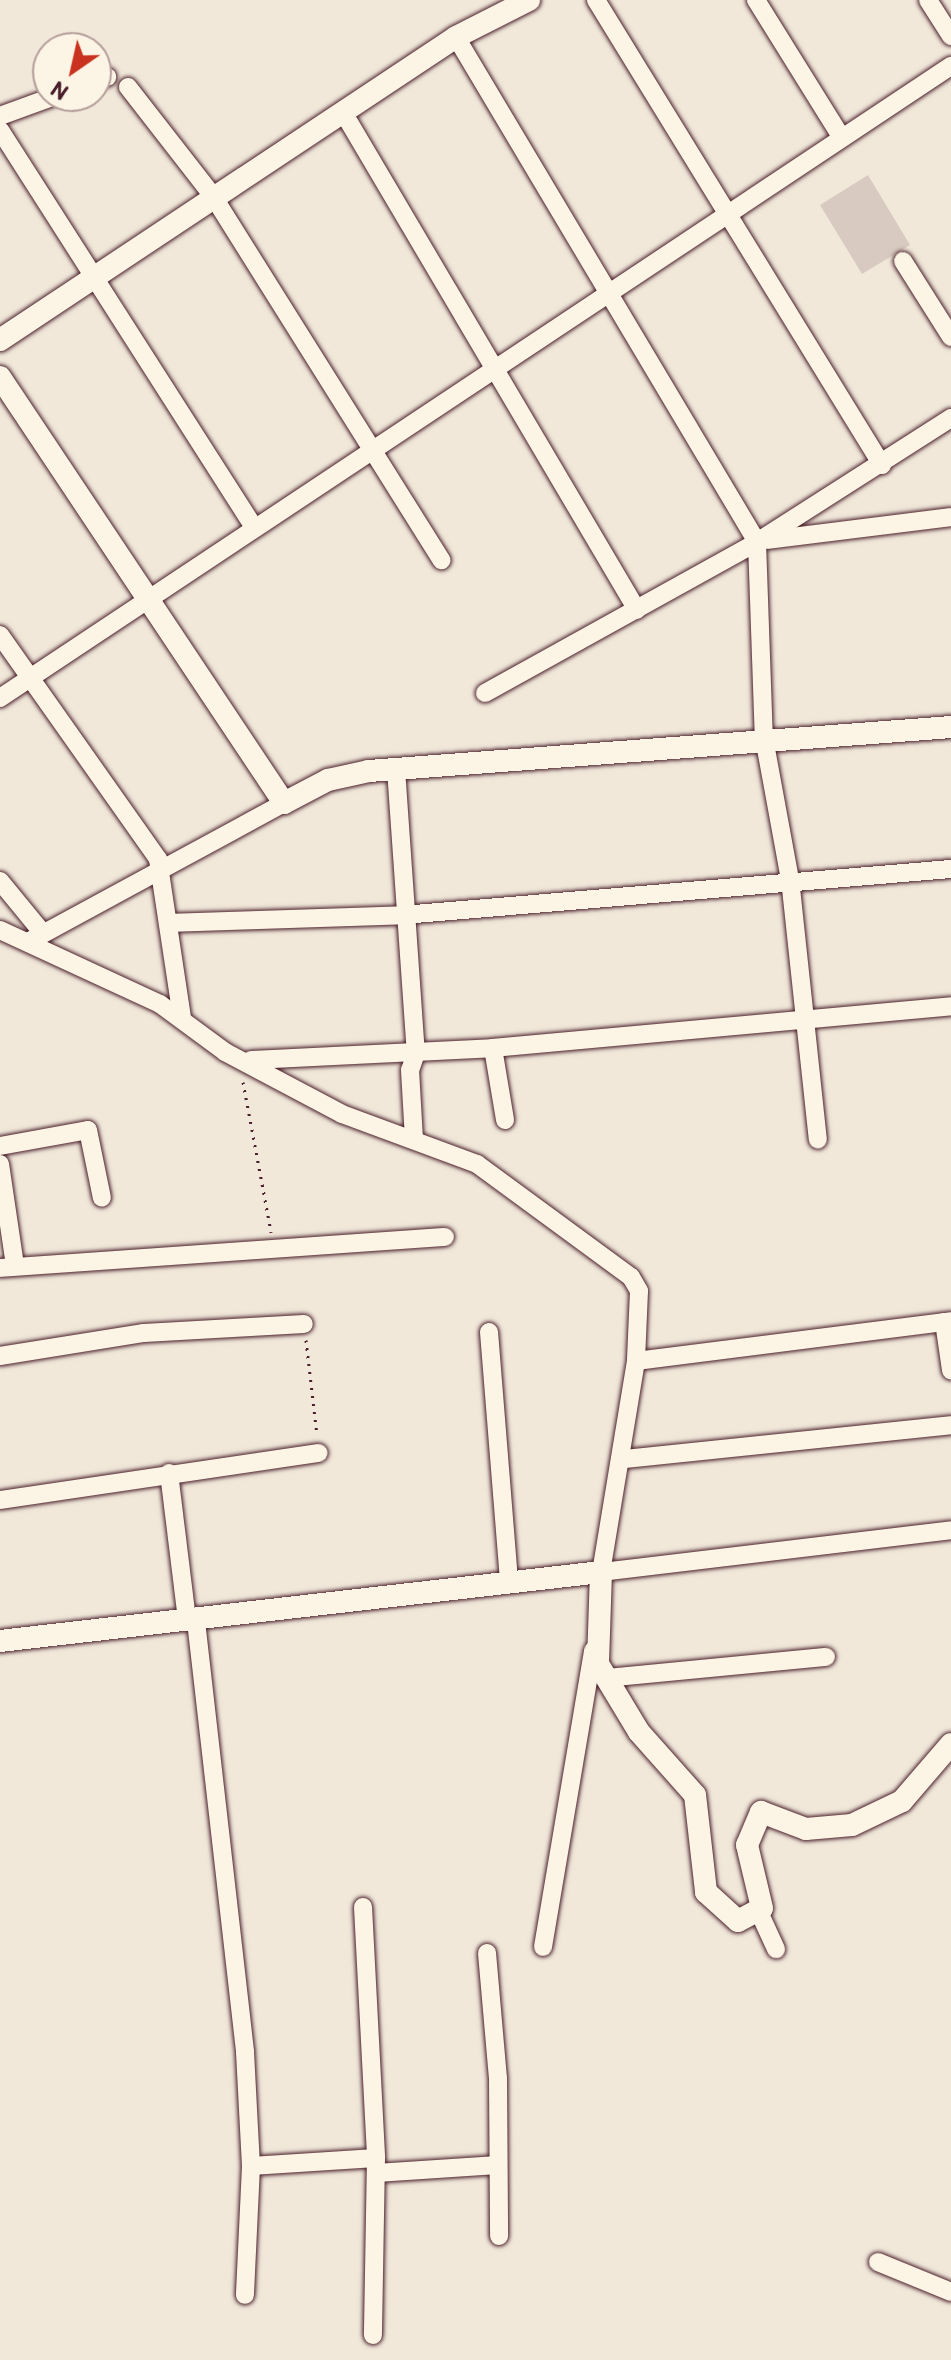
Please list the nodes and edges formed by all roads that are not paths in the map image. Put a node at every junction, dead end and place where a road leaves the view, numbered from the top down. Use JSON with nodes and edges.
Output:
{"nodes":[{"id":1,"x":529,"y":0,"type":"edge"},
{"id":2,"x":596,"y":0,"type":"edge"},
{"id":3,"x":756,"y":0,"type":"edge"},
{"id":4,"x":928,"y":0,"type":"edge"},
{"id":5,"x":951,"y":36,"type":"edge"},
{"id":6,"x":456,"y":37,"type":"junction"},
{"id":7,"x":951,"y":66,"type":"edge"},
{"id":8,"x":128,"y":87,"type":"dead end"},
{"id":9,"x":32,"y":104,"type":"edge"},
{"id":10,"x":343,"y":112,"type":"junction"},
{"id":11,"x":0,"y":116,"type":"edge"},
{"id":12,"x":0,"y":130,"type":"edge"},
{"id":13,"x":840,"y":135,"type":"junction"},
{"id":14,"x":213,"y":196,"type":"junction"},
{"id":15,"x":729,"y":214,"type":"junction"},
{"id":16,"x":903,"y":261,"type":"dead end"},
{"id":17,"x":98,"y":275,"type":"junction"},
{"id":18,"x":613,"y":295,"type":"junction"},
{"id":19,"x":951,"y":337,"type":"edge"},
{"id":20,"x":0,"y":340,"type":"edge"},
{"id":21,"x":495,"y":372,"type":"junction"},
{"id":22,"x":0,"y":377,"type":"edge"},
{"id":23,"x":951,"y":418,"type":"edge"},
{"id":24,"x":374,"y":449,"type":"junction"},
{"id":25,"x":882,"y":465,"type":"junction"},
{"id":26,"x":951,"y":517,"type":"edge"},
{"id":27,"x":254,"y":527,"type":"junction"},
{"id":28,"x":757,"y":542,"type":"junction"},
{"id":29,"x":441,"y":560,"type":"dead end"},
{"id":30,"x":145,"y":600,"type":"junction"},
{"id":31,"x":637,"y":610,"type":"junction"},
{"id":32,"x":0,"y":635,"type":"edge"},
{"id":33,"x":29,"y":679,"type":"junction"},
{"id":34,"x":485,"y":693,"type":"dead end"},
{"id":35,"x":0,"y":698,"type":"edge"},
{"id":36,"x":951,"y":727,"type":"edge"},
{"id":37,"x":764,"y":738,"type":"junction"},
{"id":38,"x":396,"y":769,"type":"junction"},
{"id":39,"x":284,"y":803,"type":"junction"},
{"id":40,"x":951,"y":869,"type":"edge"},
{"id":41,"x":161,"y":871,"type":"junction"},
{"id":42,"x":790,"y":879,"type":"junction"},
{"id":43,"x":0,"y":881,"type":"edge"},
{"id":44,"x":403,"y":915,"type":"junction"},
{"id":45,"x":168,"y":923,"type":"junction"},
{"id":46,"x":0,"y":930,"type":"edge"},
{"id":47,"x":35,"y":936,"type":"junction"},
{"id":48,"x":951,"y":1006,"type":"edge"},
{"id":49,"x":801,"y":1015,"type":"junction"},
{"id":50,"x":182,"y":1018,"type":"junction"},
{"id":51,"x":493,"y":1048,"type":"junction"},
{"id":52,"x":416,"y":1053,"type":"junction"},
{"id":53,"x":251,"y":1060,"type":"junction"},
{"id":54,"x":505,"y":1120,"type":"dead end"},
{"id":55,"x":818,"y":1139,"type":"dead end"},
{"id":56,"x":414,"y":1140,"type":"junction"},
{"id":57,"x":0,"y":1146,"type":"edge"},
{"id":58,"x":0,"y":1164,"type":"edge"},
{"id":59,"x":0,"y":1172,"type":"edge"},
{"id":60,"x":102,"y":1198,"type":"dead end"},
{"id":61,"x":445,"y":1237,"type":"dead end"},
{"id":62,"x":8,"y":1267,"type":"edge"},
{"id":63,"x":947,"y":1322,"type":"edge"},
{"id":64,"x":304,"y":1324,"type":"road end"},
{"id":65,"x":489,"y":1332,"type":"dead end"},
{"id":66,"x":0,"y":1356,"type":"edge"},
{"id":67,"x":636,"y":1361,"type":"junction"},
{"id":68,"x":951,"y":1370,"type":"edge"},
{"id":69,"x":951,"y":1425,"type":"edge"},
{"id":70,"x":319,"y":1453,"type":"road end"},
{"id":71,"x":624,"y":1459,"type":"junction"},
{"id":72,"x":169,"y":1473,"type":"junction"},
{"id":73,"x":0,"y":1500,"type":"edge"},
{"id":74,"x":951,"y":1530,"type":"edge"},
{"id":75,"x":601,"y":1572,"type":"junction"},
{"id":76,"x":509,"y":1583,"type":"junction"},
{"id":77,"x":192,"y":1621,"type":"junction"},
{"id":78,"x":0,"y":1641,"type":"edge"},
{"id":79,"x":593,"y":1650,"type":"junction"},
{"id":80,"x":826,"y":1657,"type":"dead end"},
{"id":81,"x":606,"y":1678,"type":"junction"},
{"id":82,"x":951,"y":1744,"type":"edge"},
{"id":83,"x":363,"y":1907,"type":"dead end"},
{"id":84,"x":759,"y":1912,"type":"junction"},
{"id":85,"x":543,"y":1947,"type":"dead end"},
{"id":86,"x":776,"y":1949,"type":"dead end"},
{"id":87,"x":487,"y":1953,"type":"dead end"},
{"id":88,"x":498,"y":2165,"type":"junction"},
{"id":89,"x":251,"y":2166,"type":"junction"},
{"id":90,"x":376,"y":2166,"type":"junction"},
{"id":91,"x":499,"y":2236,"type":"dead end"},
{"id":92,"x":878,"y":2262,"type":"dead end"},
{"id":93,"x":951,"y":2292,"type":"edge"},
{"id":94,"x":245,"y":2295,"type":"dead end"},
{"id":95,"x":373,"y":2335,"type":"dead end"}],
"edges":[{"from":1,"to":6,"type":"street"},
{"from":2,"to":15,"type":"street"},
{"from":3,"to":13,"type":"street"},
{"from":4,"to":5,"type":"street"},
{"from":6,"to":10,"type":"street"},
{"from":6,"to":18,"type":"street"},
{"from":7,"to":13,"type":"street"},
{"from":8,"to":14,"type":"street"},
{"from":9,"to":11,"type":"street"},
{"from":10,"to":14,"type":"street"},
{"from":10,"to":21,"type":"street"},
{"from":12,"to":17,"type":"street"},
{"from":13,"to":15,"type":"street"},
{"from":14,"to":17,"type":"street"},
{"from":14,"to":24,"type":"street"},
{"from":15,"to":18,"type":"street"},
{"from":15,"to":25,"type":"street"},
{"from":16,"to":19,"type":"street"},
{"from":17,"to":20,"type":"street"},
{"from":17,"to":27,"type":"street"},
{"from":18,"to":21,"type":"street"},
{"from":18,"to":28,"type":"street"},
{"from":21,"to":24,"type":"street"},
{"from":21,"to":31,"type":"street"},
{"from":22,"to":30,"type":"street"},
{"from":23,"to":25,"type":"street"},
{"from":24,"to":27,"type":"street"},
{"from":24,"to":29,"type":"street"},
{"from":25,"to":28,"type":"street"},
{"from":26,"to":28,"type":"street"},
{"from":27,"to":30,"type":"street"},
{"from":28,"to":31,"type":"street"},
{"from":28,"to":37,"type":"street"},
{"from":30,"to":33,"type":"street"},
{"from":30,"to":39,"type":"street"},
{"from":31,"to":34,"type":"street"},
{"from":32,"to":33,"type":"street"},
{"from":33,"to":35,"type":"street"},
{"from":33,"to":41,"type":"street"},
{"from":36,"to":37,"type":"street"},
{"from":37,"to":38,"type":"street"},
{"from":37,"to":42,"type":"street"},
{"from":38,"to":39,"type":"street"},
{"from":38,"to":44,"type":"street"},
{"from":39,"to":41,"type":"street"},
{"from":40,"to":42,"type":"street"},
{"from":41,"to":45,"type":"street"},
{"from":41,"to":47,"type":"street"},
{"from":42,"to":44,"type":"street"},
{"from":42,"to":49,"type":"street"},
{"from":43,"to":47,"type":"street"},
{"from":44,"to":45,"type":"street"},
{"from":44,"to":52,"type":"street"},
{"from":45,"to":50,"type":"street"},
{"from":46,"to":47,"type":"street"},
{"from":47,"to":50,"type":"street"},
{"from":48,"to":49,"type":"street"},
{"from":49,"to":51,"type":"street"},
{"from":49,"to":55,"type":"street"},
{"from":50,"to":53,"type":"street"},
{"from":51,"to":52,"type":"street"},
{"from":51,"to":54,"type":"street"},
{"from":52,"to":53,"type":"street"},
{"from":52,"to":56,"type":"street"},
{"from":53,"to":56,"type":"street"},
{"from":56,"to":67,"type":"street"},
{"from":57,"to":60,"type":"street"},
{"from":58,"to":59,"type":"street"},
{"from":59,"to":62,"type":"street"},
{"from":61,"to":62,"type":"street"},
{"from":63,"to":67,"type":"street"},
{"from":63,"to":68,"type":"street"},
{"from":64,"to":66,"type":"street"},
{"from":65,"to":76,"type":"street"},
{"from":67,"to":71,"type":"street"},
{"from":69,"to":71,"type":"street"},
{"from":70,"to":72,"type":"street"},
{"from":71,"to":75,"type":"street"},
{"from":72,"to":73,"type":"street"},
{"from":72,"to":77,"type":"street"},
{"from":74,"to":75,"type":"street"},
{"from":75,"to":76,"type":"street"},
{"from":75,"to":79,"type":"street"},
{"from":76,"to":77,"type":"street"},
{"from":77,"to":78,"type":"street"},
{"from":77,"to":89,"type":"street"},
{"from":79,"to":81,"type":"street"},
{"from":79,"to":85,"type":"street"},
{"from":80,"to":81,"type":"street"},
{"from":81,"to":84,"type":"street"},
{"from":82,"to":84,"type":"street"},
{"from":83,"to":90,"type":"street"},
{"from":84,"to":86,"type":"street"},
{"from":87,"to":88,"type":"street"},
{"from":88,"to":90,"type":"street"},
{"from":88,"to":91,"type":"street"},
{"from":89,"to":90,"type":"street"},
{"from":89,"to":94,"type":"street"},
{"from":90,"to":95,"type":"street"},
{"from":92,"to":93,"type":"street"}]}
